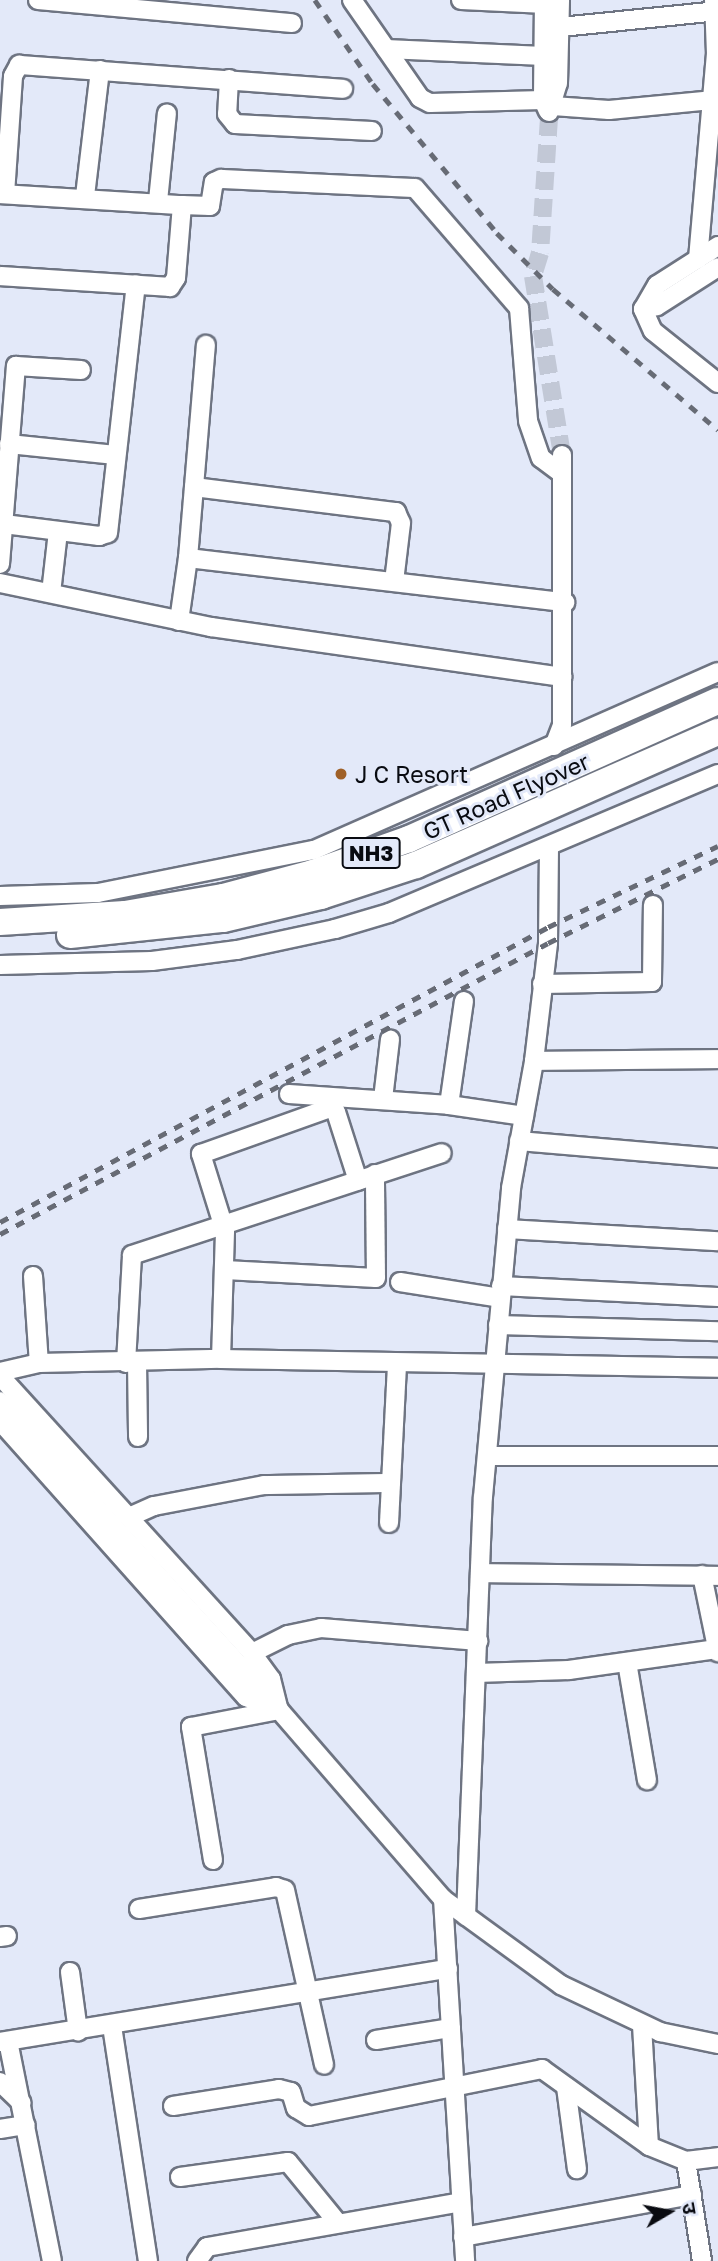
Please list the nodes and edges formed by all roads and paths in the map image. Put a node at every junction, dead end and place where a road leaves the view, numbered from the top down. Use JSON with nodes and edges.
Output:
{"nodes":[{"id":1,"x":38,"y":0,"type":"edge"},
{"id":2,"x":352,"y":0,"type":"edge"},
{"id":3,"x":461,"y":0,"type":"edge"},
{"id":4,"x":550,"y":1,"type":"edge"},
{"id":5,"x":72,"y":2,"type":"edge"},
{"id":6,"x":716,"y":7,"type":"edge"},
{"id":7,"x":292,"y":23,"type":"dead end"},
{"id":8,"x":561,"y":27,"type":"junction"},
{"id":9,"x":386,"y":49,"type":"junction"},
{"id":10,"x":544,"y":55,"type":"junction"},
{"id":11,"x":100,"y":70,"type":"junction"},
{"id":12,"x":229,"y":79,"type":"junction"},
{"id":13,"x":343,"y":89,"type":"dead end"},
{"id":14,"x":712,"y":100,"type":"junction"},
{"id":15,"x":548,"y":109,"type":"junction"},
{"id":16,"x":167,"y":113,"type":"dead end"},
{"id":17,"x":372,"y":131,"type":"dead end"},
{"id":18,"x":3,"y":194,"type":"edge"},
{"id":19,"x":85,"y":196,"type":"junction"},
{"id":20,"x":158,"y":201,"type":"junction"},
{"id":21,"x":182,"y":205,"type":"junction"},
{"id":22,"x":718,"y":246,"type":"edge"},
{"id":23,"x":698,"y":259,"type":"junction"},
{"id":24,"x":718,"y":267,"type":"edge"},
{"id":25,"x":0,"y":276,"type":"edge"},
{"id":26,"x":136,"y":285,"type":"junction"},
{"id":27,"x":643,"y":309,"type":"junction"},
{"id":28,"x":206,"y":345,"type":"dead end"},
{"id":29,"x":81,"y":370,"type":"dead end"},
{"id":30,"x":718,"y":383,"type":"edge"},
{"id":31,"x":7,"y":395,"type":"edge"},
{"id":32,"x":9,"y":444,"type":"junction"},
{"id":33,"x":562,"y":454,"type":"tunnel mouth"},
{"id":34,"x":115,"y":455,"type":"junction"},
{"id":35,"x":562,"y":474,"type":"junction"},
{"id":36,"x":194,"y":487,"type":"junction"},
{"id":37,"x":4,"y":524,"type":"junction"},
{"id":38,"x":58,"y":532,"type":"junction"},
{"id":39,"x":188,"y":558,"type":"junction"},
{"id":40,"x":0,"y":564,"type":"edge"},
{"id":41,"x":394,"y":582,"type":"junction"},
{"id":42,"x":0,"y":583,"type":"edge"},
{"id":43,"x":51,"y":593,"type":"junction"},
{"id":44,"x":565,"y":602,"type":"junction"},
{"id":45,"x":179,"y":621,"type":"junction"},
{"id":46,"x":718,"y":672,"type":"edge"},
{"id":47,"x":562,"y":677,"type":"junction"},
{"id":48,"x":718,"y":701,"type":"edge"},
{"id":49,"x":718,"y":732,"type":"edge"},
{"id":50,"x":554,"y":746,"type":"junction"},
{"id":51,"x":718,"y":774,"type":"edge"},
{"id":52,"x":549,"y":849,"type":"junction"},
{"id":53,"x":0,"y":896,"type":"edge"},
{"id":54,"x":653,"y":905,"type":"dead end"},
{"id":55,"x":0,"y":922,"type":"edge"},
{"id":56,"x":0,"y":939,"type":"edge"},
{"id":57,"x":0,"y":965,"type":"edge"},
{"id":58,"x":542,"y":984,"type":"junction"},
{"id":59,"x":464,"y":1001,"type":"dead end"},
{"id":60,"x":390,"y":1039,"type":"dead end"},
{"id":61,"x":718,"y":1059,"type":"edge"},
{"id":62,"x":534,"y":1061,"type":"junction"},
{"id":63,"x":289,"y":1094,"type":"dead end"},
{"id":64,"x":383,"y":1099,"type":"junction"},
{"id":65,"x":449,"y":1105,"type":"junction"},
{"id":66,"x":524,"y":1116,"type":"junction"},
{"id":67,"x":519,"y":1141,"type":"junction"},
{"id":68,"x":442,"y":1153,"type":"dead end"},
{"id":69,"x":718,"y":1158,"type":"edge"},
{"id":70,"x":375,"y":1174,"type":"junction"},
{"id":71,"x":358,"y":1181,"type":"junction"},
{"id":72,"x":224,"y":1223,"type":"junction"},
{"id":73,"x":507,"y":1229,"type":"junction"},
{"id":74,"x":718,"y":1241,"type":"edge"},
{"id":75,"x":225,"y":1270,"type":"junction"},
{"id":76,"x":33,"y":1276,"type":"dead end"},
{"id":77,"x":400,"y":1282,"type":"dead end"},
{"id":78,"x":501,"y":1292,"type":"junction"},
{"id":79,"x":718,"y":1297,"type":"edge"},
{"id":80,"x":498,"y":1325,"type":"junction"},
{"id":81,"x":718,"y":1331,"type":"edge"},
{"id":82,"x":221,"y":1359,"type":"junction"},
{"id":83,"x":39,"y":1363,"type":"junction"},
{"id":84,"x":132,"y":1363,"type":"junction"},
{"id":85,"x":397,"y":1364,"type":"junction"},
{"id":86,"x":495,"y":1366,"type":"junction"},
{"id":87,"x":718,"y":1368,"type":"edge"},
{"id":88,"x":0,"y":1374,"type":"edge"},
{"id":89,"x":0,"y":1401,"type":"edge"},
{"id":90,"x":0,"y":1421,"type":"edge"},
{"id":91,"x":138,"y":1437,"type":"dead end"},
{"id":92,"x":718,"y":1455,"type":"edge"},
{"id":93,"x":487,"y":1456,"type":"junction"},
{"id":94,"x":391,"y":1483,"type":"junction"},
{"id":95,"x":129,"y":1517,"type":"junction"},
{"id":96,"x":389,"y":1523,"type":"dead end"},
{"id":97,"x":481,"y":1573,"type":"junction"},
{"id":98,"x":710,"y":1575,"type":"edge"},
{"id":99,"x":478,"y":1641,"type":"junction"},
{"id":100,"x":718,"y":1651,"type":"edge"},
{"id":101,"x":252,"y":1653,"type":"junction"},
{"id":102,"x":627,"y":1662,"type":"junction"},
{"id":103,"x":476,"y":1673,"type":"junction"},
{"id":104,"x":279,"y":1710,"type":"junction"},
{"id":105,"x":647,"y":1780,"type":"dead end"},
{"id":106,"x":212,"y":1860,"type":"dead end"},
{"id":107,"x":443,"y":1899,"type":"junction"},
{"id":108,"x":139,"y":1909,"type":"dead end"},
{"id":109,"x":466,"y":1916,"type":"junction"},
{"id":110,"x":448,"y":1969,"type":"junction"},
{"id":111,"x":70,"y":1972,"type":"dead end"},
{"id":112,"x":311,"y":1993,"type":"junction"},
{"id":113,"x":642,"y":2025,"type":"junction"},
{"id":114,"x":112,"y":2026,"type":"junction"},
{"id":115,"x":451,"y":2028,"type":"junction"},
{"id":116,"x":78,"y":2031,"type":"junction"},
{"id":117,"x":376,"y":2040,"type":"dead end"},
{"id":118,"x":4,"y":2041,"type":"edge"},
{"id":119,"x":718,"y":2043,"type":"edge"},
{"id":120,"x":324,"y":2065,"type":"dead end"},
{"id":121,"x":0,"y":2082,"type":"edge"},
{"id":122,"x":453,"y":2086,"type":"junction"},
{"id":123,"x":566,"y":2087,"type":"junction"},
{"id":124,"x":22,"y":2104,"type":"junction"},
{"id":125,"x":173,"y":2106,"type":"dead end"},
{"id":126,"x":26,"y":2124,"type":"junction"},
{"id":127,"x":0,"y":2129,"type":"edge"},
{"id":128,"x":649,"y":2146,"type":"junction"},
{"id":129,"x":718,"y":2157,"type":"edge"},
{"id":130,"x":686,"y":2161,"type":"junction"},
{"id":131,"x":577,"y":2169,"type":"dead end"},
{"id":132,"x":180,"y":2177,"type":"dead end"},
{"id":133,"x":692,"y":2195,"type":"junction"},
{"id":134,"x":461,"y":2202,"type":"junction"},
{"id":135,"x":338,"y":2223,"type":"junction"},
{"id":136,"x":463,"y":2236,"type":"junction"},
{"id":137,"x":52,"y":2261,"type":"edge"},
{"id":138,"x":148,"y":2261,"type":"edge"},
{"id":139,"x":197,"y":2261,"type":"edge"},
{"id":140,"x":465,"y":2261,"type":"edge"},
{"id":141,"x":702,"y":2261,"type":"edge"}],
"edges":[{"from":1,"to":5,"type":"street"},
{"from":2,"to":9,"type":"street"},
{"from":3,"to":4,"type":"street"},
{"from":4,"to":8,"type":"street"},
{"from":4,"to":10,"type":"street"},
{"from":5,"to":7,"type":"street"},
{"from":6,"to":8,"type":"street"},
{"from":6,"to":14,"type":"street"},
{"from":8,"to":15,"type":"street"},
{"from":9,"to":10,"type":"street"},
{"from":9,"to":15,"type":"street"},
{"from":10,"to":15,"type":"street"},
{"from":11,"to":12,"type":"street"},
{"from":11,"to":18,"type":"street"},
{"from":11,"to":19,"type":"street"},
{"from":12,"to":13,"type":"street"},
{"from":12,"to":17,"type":"street"},
{"from":14,"to":15,"type":"street"},
{"from":14,"to":23,"type":"street"},
{"from":16,"to":20,"type":"street"},
{"from":18,"to":19,"type":"street"},
{"from":19,"to":20,"type":"street"},
{"from":20,"to":21,"type":"street"},
{"from":21,"to":26,"type":"street"},
{"from":21,"to":35,"type":"street"},
{"from":22,"to":23,"type":"street"},
{"from":23,"to":27,"type":"street"},
{"from":24,"to":27,"type":"street"},
{"from":25,"to":26,"type":"street"},
{"from":26,"to":34,"type":"street"},
{"from":27,"to":30,"type":"street"},
{"from":28,"to":36,"type":"street"},
{"from":29,"to":31,"type":"street"},
{"from":31,"to":32,"type":"street"},
{"from":32,"to":34,"type":"street"},
{"from":32,"to":37,"type":"street"},
{"from":33,"to":35,"type":"street"},
{"from":34,"to":38,"type":"street"},
{"from":35,"to":44,"type":"street"},
{"from":36,"to":39,"type":"street"},
{"from":36,"to":41,"type":"street"},
{"from":37,"to":38,"type":"street"},
{"from":37,"to":40,"type":"street"},
{"from":38,"to":43,"type":"street"},
{"from":39,"to":41,"type":"street"},
{"from":39,"to":45,"type":"street"},
{"from":41,"to":44,"type":"street"},
{"from":42,"to":43,"type":"street"},
{"from":43,"to":45,"type":"street"},
{"from":44,"to":47,"type":"street"},
{"from":45,"to":47,"type":"street"},
{"from":46,"to":50,"type":"street"},
{"from":47,"to":50,"type":"street"},
{"from":48,"to":55,"type":"highway","name":"GT Road Flyover","number":"NH3"},
{"from":49,"to":56,"type":"highway","name":"GT Road Flyover","number":"NH3"},
{"from":50,"to":53,"type":"street"},
{"from":51,"to":52,"type":"street"},
{"from":52,"to":57,"type":"street"},
{"from":52,"to":58,"type":"street"},
{"from":54,"to":58,"type":"street"},
{"from":58,"to":62,"type":"street"},
{"from":59,"to":65,"type":"street"},
{"from":60,"to":64,"type":"street"},
{"from":61,"to":62,"type":"street"},
{"from":62,"to":66,"type":"street"},
{"from":63,"to":64,"type":"street"},
{"from":64,"to":65,"type":"street"},
{"from":65,"to":66,"type":"street"},
{"from":66,"to":67,"type":"street"},
{"from":67,"to":69,"type":"street"},
{"from":67,"to":73,"type":"street"},
{"from":68,"to":70,"type":"street"},
{"from":70,"to":71,"type":"street"},
{"from":70,"to":75,"type":"street"},
{"from":71,"to":72,"type":"street"},
{"from":71,"to":72,"type":"street"},
{"from":72,"to":75,"type":"street"},
{"from":72,"to":84,"type":"street"},
{"from":73,"to":74,"type":"street"},
{"from":73,"to":78,"type":"street"},
{"from":75,"to":82,"type":"street"},
{"from":76,"to":83,"type":"street"},
{"from":77,"to":78,"type":"street"},
{"from":78,"to":79,"type":"street"},
{"from":78,"to":80,"type":"street"},
{"from":80,"to":81,"type":"street"},
{"from":80,"to":86,"type":"street"},
{"from":82,"to":84,"type":"street"},
{"from":82,"to":85,"type":"street"},
{"from":83,"to":84,"type":"street"},
{"from":83,"to":88,"type":"street"},
{"from":84,"to":91,"type":"street"},
{"from":85,"to":86,"type":"street"},
{"from":85,"to":94,"type":"street"},
{"from":86,"to":87,"type":"street"},
{"from":86,"to":93,"type":"street"},
{"from":88,"to":95,"type":"street"},
{"from":89,"to":104,"type":"street"},
{"from":90,"to":104,"type":"street"},
{"from":92,"to":93,"type":"street"},
{"from":93,"to":97,"type":"street"},
{"from":94,"to":95,"type":"street"},
{"from":94,"to":96,"type":"street"},
{"from":95,"to":101,"type":"street"},
{"from":97,"to":98,"type":"street"},
{"from":97,"to":99,"type":"street"},
{"from":98,"to":100,"type":"street"},
{"from":99,"to":101,"type":"street"},
{"from":99,"to":103,"type":"street"},
{"from":100,"to":102,"type":"street"},
{"from":101,"to":104,"type":"street"},
{"from":102,"to":103,"type":"street"},
{"from":102,"to":105,"type":"street"},
{"from":103,"to":109,"type":"street"},
{"from":104,"to":106,"type":"street"},
{"from":104,"to":107,"type":"street"},
{"from":107,"to":109,"type":"street"},
{"from":107,"to":110,"type":"street"},
{"from":108,"to":112,"type":"street"},
{"from":109,"to":113,"type":"street"},
{"from":110,"to":112,"type":"street"},
{"from":110,"to":115,"type":"street"},
{"from":111,"to":116,"type":"street"},
{"from":112,"to":114,"type":"street"},
{"from":112,"to":120,"type":"street"},
{"from":113,"to":119,"type":"street"},
{"from":113,"to":128,"type":"street"},
{"from":114,"to":116,"type":"street"},
{"from":114,"to":138,"type":"street"},
{"from":115,"to":117,"type":"street"},
{"from":115,"to":122,"type":"street"},
{"from":116,"to":118,"type":"street"},
{"from":118,"to":124,"type":"street"},
{"from":121,"to":124,"type":"street"},
{"from":122,"to":123,"type":"street"},
{"from":122,"to":125,"type":"street"},
{"from":122,"to":134,"type":"street"},
{"from":123,"to":128,"type":"street"},
{"from":123,"to":131,"type":"street"},
{"from":124,"to":126,"type":"street"},
{"from":126,"to":127,"type":"street"},
{"from":126,"to":137,"type":"street"},
{"from":128,"to":130,"type":"street"},
{"from":129,"to":130,"type":"street"},
{"from":130,"to":133,"type":"street"},
{"from":132,"to":135,"type":"street"},
{"from":133,"to":136,"type":"street"},
{"from":133,"to":141,"type":"street"},
{"from":134,"to":135,"type":"street"},
{"from":134,"to":136,"type":"street"},
{"from":135,"to":139,"type":"street"},
{"from":136,"to":140,"type":"street"}]}
